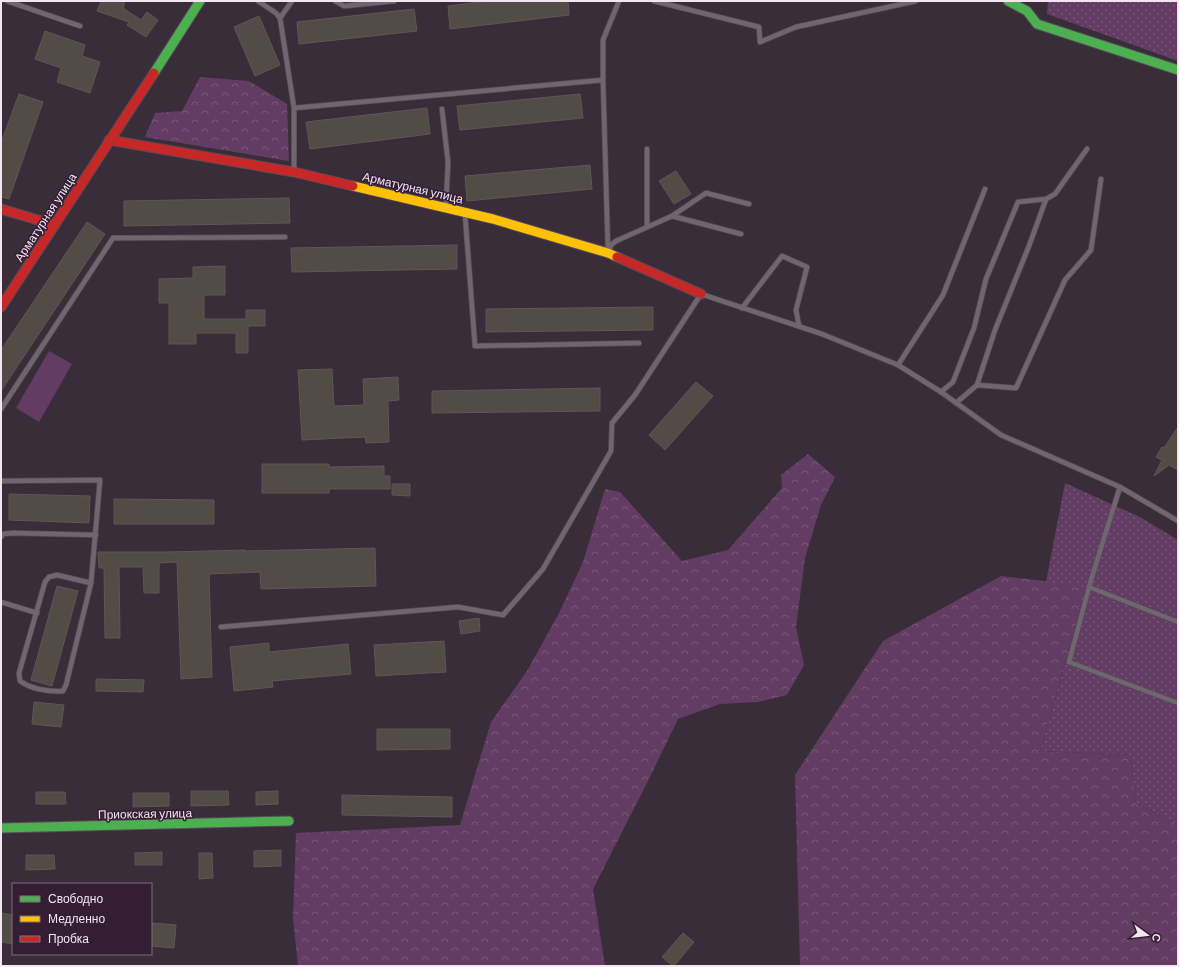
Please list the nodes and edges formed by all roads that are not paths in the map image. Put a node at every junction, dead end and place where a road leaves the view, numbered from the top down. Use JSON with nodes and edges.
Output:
{"nodes":[{"id":1,"x":7,"y":1,"type":"edge"},
{"id":2,"x":200,"y":1,"type":"edge"},
{"id":3,"x":258,"y":1,"type":"edge"},
{"id":4,"x":292,"y":1,"type":"edge"},
{"id":5,"x":335,"y":1,"type":"edge"},
{"id":6,"x":394,"y":1,"type":"edge"},
{"id":7,"x":619,"y":1,"type":"edge"},
{"id":8,"x":654,"y":1,"type":"edge"},
{"id":9,"x":916,"y":1,"type":"edge"},
{"id":10,"x":1008,"y":1,"type":"edge"},
{"id":11,"x":280,"y":18,"type":"junction"},
{"id":12,"x":80,"y":26,"type":"dead end"},
{"id":13,"x":1178,"y":70,"type":"edge"},
{"id":14,"x":603,"y":80,"type":"junction"},
{"id":15,"x":294,"y":108,"type":"junction"},
{"id":16,"x":442,"y":109,"type":"dead end"},
{"id":17,"x":109,"y":140,"type":"junction"},
{"id":18,"x":647,"y":149,"type":"dead end"},
{"id":19,"x":1087,"y":149,"type":"dead end"},
{"id":20,"x":294,"y":172,"type":"junction"},
{"id":21,"x":1101,"y":179,"type":"dead end"},
{"id":22,"x":985,"y":189,"type":"dead end"},
{"id":23,"x":1046,"y":199,"type":"junction"},
{"id":24,"x":749,"y":204,"type":"dead end"},
{"id":25,"x":446,"y":208,"type":"junction"},
{"id":26,"x":1,"y":209,"type":"edge"},
{"id":27,"x":465,"y":212,"type":"junction"},
{"id":28,"x":672,"y":216,"type":"junction"},
{"id":29,"x":55,"y":226,"type":"junction"},
{"id":30,"x":647,"y":227,"type":"junction"},
{"id":31,"x":741,"y":234,"type":"dead end"},
{"id":32,"x":285,"y":237,"type":"dead end"},
{"id":33,"x":608,"y":253,"type":"junction"},
{"id":34,"x":701,"y":294,"type":"junction"},
{"id":35,"x":3,"y":301,"type":"edge"},
{"id":36,"x":742,"y":308,"type":"junction"},
{"id":37,"x":799,"y":326,"type":"junction"},
{"id":38,"x":638,"y":343,"type":"dead end"},
{"id":39,"x":898,"y":365,"type":"junction"},
{"id":40,"x":977,"y":385,"type":"junction"},
{"id":41,"x":941,"y":392,"type":"junction"},
{"id":42,"x":956,"y":403,"type":"junction"},
{"id":43,"x":1,"y":409,"type":"edge"},
{"id":44,"x":1,"y":481,"type":"edge"},
{"id":45,"x":1120,"y":487,"type":"junction"},
{"id":46,"x":1178,"y":521,"type":"edge"},
{"id":47,"x":96,"y":535,"type":"junction"},
{"id":48,"x":1,"y":537,"type":"edge"},
{"id":49,"x":91,"y":583,"type":"junction"},
{"id":50,"x":1089,"y":588,"type":"junction"},
{"id":51,"x":1,"y":602,"type":"edge"},
{"id":52,"x":36,"y":613,"type":"junction"},
{"id":53,"x":1178,"y":622,"type":"edge"},
{"id":54,"x":221,"y":627,"type":"dead end"},
{"id":55,"x":1178,"y":703,"type":"edge"},
{"id":56,"x":289,"y":821,"type":"dead end"},
{"id":57,"x":1,"y":828,"type":"edge"}],
"edges":[{"from":1,"to":12,"type":"lane"},
{"from":2,"to":17,"type":"street","name":"Арматурная улица"},
{"from":3,"to":11,"type":"lane"},
{"from":4,"to":11,"type":"lane"},
{"from":5,"to":6,"type":"lane"},
{"from":7,"to":14,"type":"lane"},
{"from":8,"to":9,"type":"lane"},
{"from":10,"to":13,"type":"street"},
{"from":11,"to":15,"type":"lane"},
{"from":14,"to":15,"type":"lane"},
{"from":14,"to":33,"type":"lane"},
{"from":15,"to":20,"type":"lane"},
{"from":16,"to":25,"type":"lane"},
{"from":17,"to":20,"type":"street","name":"Арматурная улица"},
{"from":17,"to":29,"type":"street","name":"Арматурная улица"},
{"from":18,"to":30,"type":"lane"},
{"from":19,"to":23,"type":"lane"},
{"from":20,"to":25,"type":"street","name":"Арматурная улица"},
{"from":21,"to":40,"type":"lane"},
{"from":22,"to":39,"type":"lane"},
{"from":23,"to":40,"type":"lane"},
{"from":23,"to":41,"type":"lane"},
{"from":24,"to":28,"type":"lane"},
{"from":25,"to":27,"type":"street","name":"Арматурная улица"},
{"from":26,"to":29,"type":"street"},
{"from":27,"to":33,"type":"street","name":"Арматурная улица"},
{"from":27,"to":38,"type":"lane"},
{"from":28,"to":30,"type":"lane"},
{"from":28,"to":31,"type":"lane"},
{"from":29,"to":35,"type":"street","name":"Арматурная улица"},
{"from":30,"to":33,"type":"lane"},
{"from":32,"to":43,"type":"lane"},
{"from":33,"to":34,"type":"street","name":"Арматурная улица"},
{"from":34,"to":36,"type":"lane"},
{"from":34,"to":54,"type":"lane"},
{"from":36,"to":37,"type":"lane"},
{"from":36,"to":37,"type":"lane"},
{"from":37,"to":39,"type":"lane"},
{"from":39,"to":41,"type":"lane"},
{"from":40,"to":42,"type":"lane"},
{"from":41,"to":42,"type":"lane"},
{"from":42,"to":45,"type":"lane"},
{"from":44,"to":47,"type":"lane"},
{"from":45,"to":46,"type":"lane"},
{"from":45,"to":50,"type":"lane"},
{"from":47,"to":48,"type":"lane"},
{"from":47,"to":49,"type":"lane"},
{"from":49,"to":52,"type":"lane"},
{"from":49,"to":52,"type":"lane"},
{"from":50,"to":53,"type":"lane"},
{"from":50,"to":55,"type":"lane"},
{"from":51,"to":52,"type":"lane"},
{"from":56,"to":57,"type":"street","name":"Приокская улица"}]}
